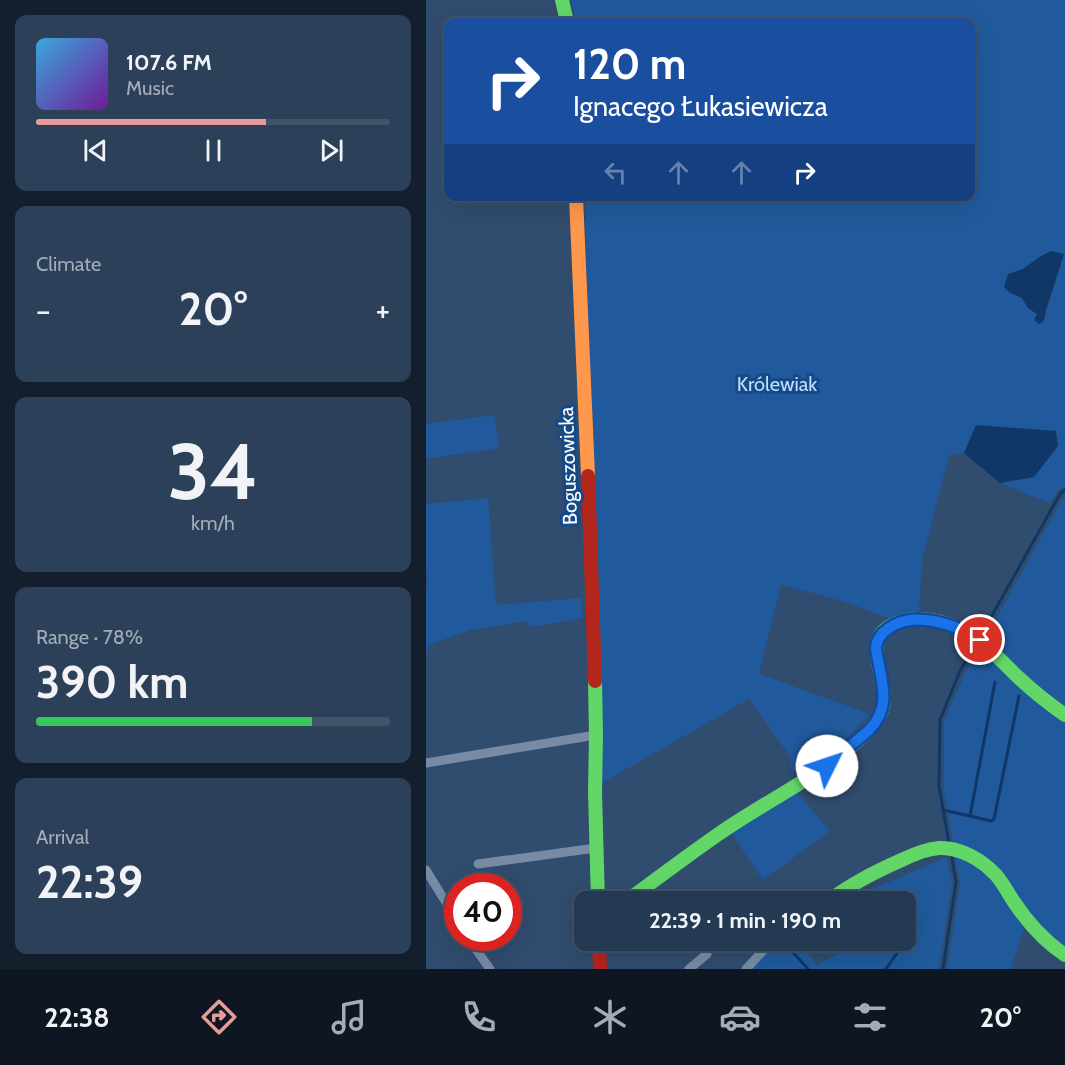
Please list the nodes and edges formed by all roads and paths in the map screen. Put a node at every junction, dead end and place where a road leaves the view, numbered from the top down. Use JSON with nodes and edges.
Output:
{"nodes":[{"id":1,"x":562,"y":0,"type":"edge"},
{"id":2,"x":566,"y":18,"type":"edge"},
{"id":3,"x":576,"y":201,"type":"edge"},
{"id":4,"x":1065,"y":715,"type":"edge"},
{"id":5,"x":596,"y":735,"type":"junction"},
{"id":6,"x":426,"y":763,"type":"edge"},
{"id":7,"x":596,"y":848,"type":"junction"},
{"id":8,"x":478,"y":864,"type":"dead end"},
{"id":9,"x":426,"y":870,"type":"edge"},
{"id":10,"x":598,"y":891,"type":"edge"},
{"id":11,"x":640,"y":891,"type":"edge"},
{"id":12,"x":841,"y":891,"type":"edge"},
{"id":13,"x":444,"y":899,"type":"edge"},
{"id":14,"x":477,"y":951,"type":"edge"},
{"id":15,"x":599,"y":951,"type":"edge"},
{"id":16,"x":763,"y":951,"type":"edge"},
{"id":17,"x":707,"y":954,"type":"dead end"},
{"id":18,"x":1065,"y":955,"type":"edge"},
{"id":19,"x":490,"y":969,"type":"edge"},
{"id":20,"x":600,"y":969,"type":"edge"},
{"id":21,"x":689,"y":969,"type":"edge"},
{"id":22,"x":746,"y":969,"type":"edge"}],
"edges":[{"from":1,"to":2,"type":"street"},
{"from":3,"to":5,"type":"street","name":"Boguszowicka"},
{"from":4,"to":11,"type":"street"},
{"from":5,"to":6,"type":"street"},
{"from":5,"to":7,"type":"street","name":"Boguszowicka"},
{"from":7,"to":8,"type":"street"},
{"from":7,"to":10,"type":"street","name":"Boguszowicka"},
{"from":9,"to":13,"type":"street"},
{"from":12,"to":18,"type":"street"},
{"from":14,"to":19,"type":"street"},
{"from":15,"to":20,"type":"street"},
{"from":16,"to":22,"type":"street"},
{"from":17,"to":21,"type":"street"}]}
